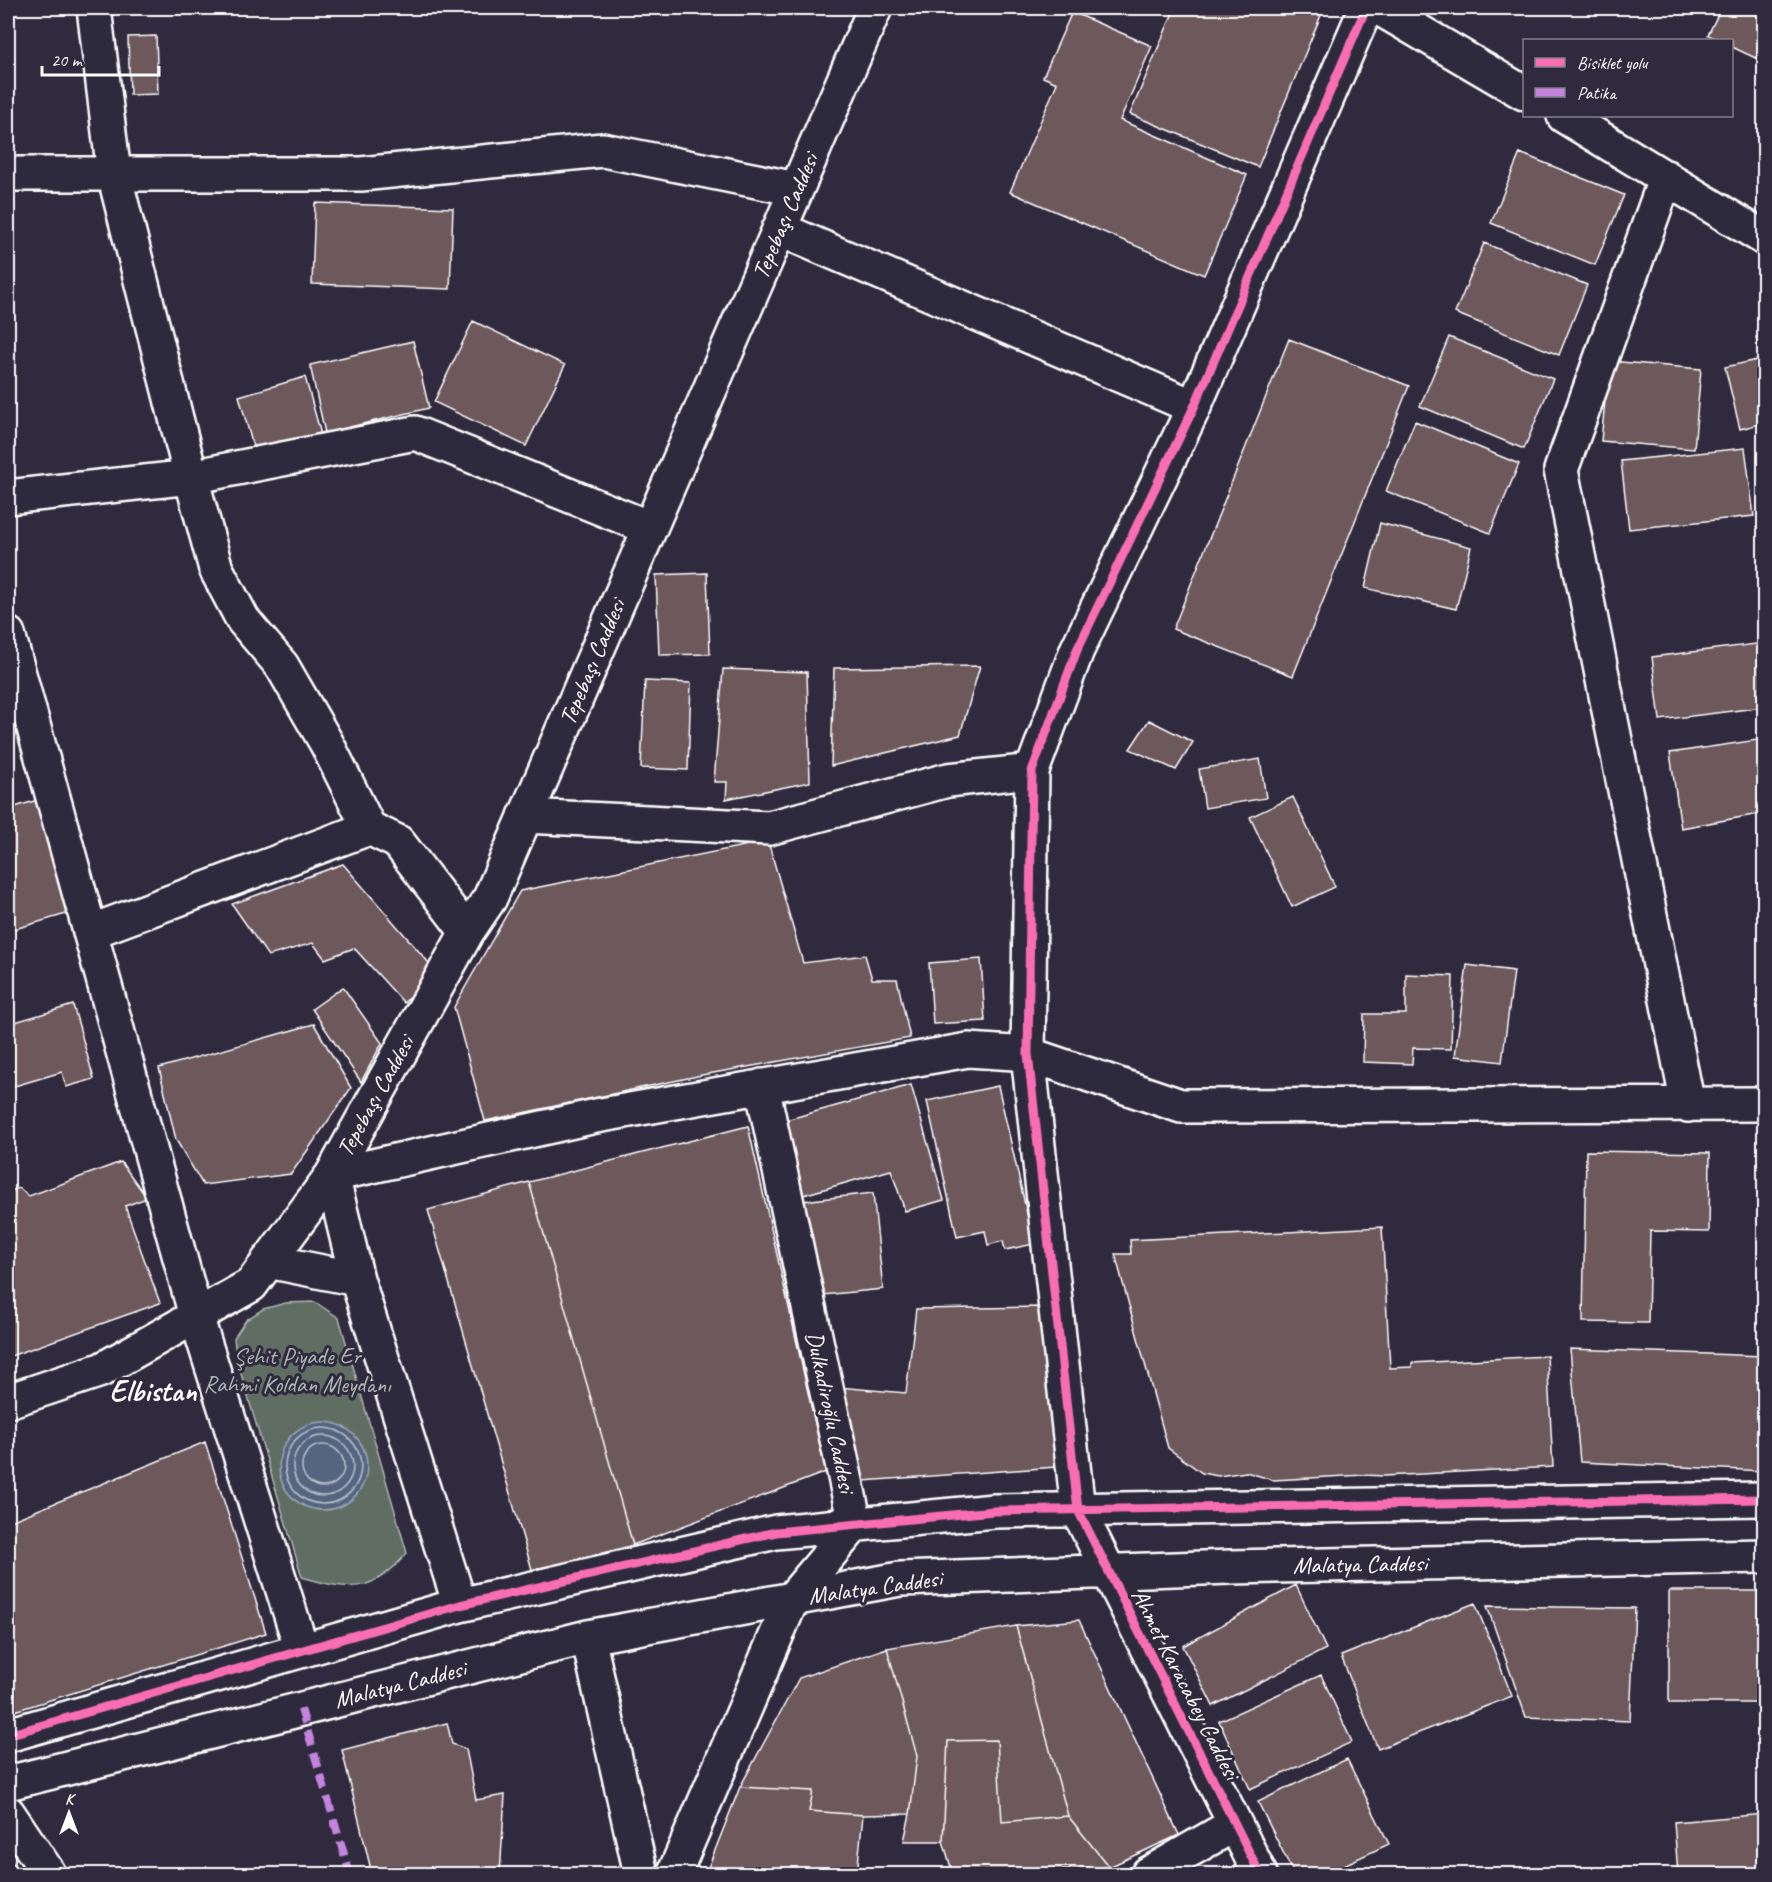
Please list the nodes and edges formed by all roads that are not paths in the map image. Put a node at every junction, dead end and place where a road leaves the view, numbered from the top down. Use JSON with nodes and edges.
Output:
{"nodes":[{"id":1,"x":94,"y":8,"type":"edge"},
{"id":2,"x":875,"y":8,"type":"edge"},
{"id":3,"x":1366,"y":8,"type":"edge"},
{"id":4,"x":1378,"y":8,"type":"edge"},
{"id":5,"x":1523,"y":92,"type":"edge"},
{"id":6,"x":1566,"y":117,"type":"edge"},
{"id":7,"x":8,"y":174,"type":"edge"},
{"id":8,"x":114,"y":174,"type":"junction"},
{"id":9,"x":1666,"y":177,"type":"junction"},
{"id":10,"x":796,"y":189,"type":"junction"},
{"id":11,"x":779,"y":229,"type":"junction"},
{"id":12,"x":1764,"y":238,"type":"edge"},
{"id":13,"x":1194,"y":407,"type":"junction"},
{"id":14,"x":190,"y":477,"type":"junction"},
{"id":15,"x":8,"y":497,"type":"edge"},
{"id":16,"x":650,"y":528,"type":"junction"},
{"id":17,"x":8,"y":634,"type":"edge"},
{"id":18,"x":17,"y":706,"type":"edge"},
{"id":19,"x":1032,"y":771,"type":"junction"},
{"id":20,"x":525,"y":816,"type":"junction"},
{"id":21,"x":369,"y":828,"type":"junction"},
{"id":22,"x":90,"y":932,"type":"junction"},
{"id":23,"x":467,"y":932,"type":"junction"},
{"id":24,"x":1028,"y":1054,"type":"junction"},
{"id":25,"x":762,"y":1086,"type":"junction"},
{"id":26,"x":1764,"y":1104,"type":"edge"},
{"id":27,"x":1688,"y":1105,"type":"junction"},
{"id":28,"x":332,"y":1174,"type":"junction"},
{"id":29,"x":260,"y":1273,"type":"junction"},
{"id":30,"x":357,"y":1279,"type":"junction"},
{"id":31,"x":196,"y":1316,"type":"junction"},
{"id":32,"x":8,"y":1401,"type":"edge"},
{"id":33,"x":1764,"y":1499,"type":"edge"},
{"id":34,"x":1078,"y":1509,"type":"junction"},
{"id":35,"x":855,"y":1524,"type":"junction"},
{"id":36,"x":1764,"y":1556,"type":"edge"},
{"id":37,"x":1107,"y":1571,"type":"junction"},
{"id":38,"x":792,"y":1599,"type":"junction"},
{"id":39,"x":460,"y":1605,"type":"junction"},
{"id":40,"x":588,"y":1636,"type":"junction"},
{"id":41,"x":302,"y":1650,"type":"junction"},
{"id":42,"x":8,"y":1735,"type":"edge"},
{"id":43,"x":8,"y":1783,"type":"edge"},
{"id":44,"x":8,"y":1813,"type":"edge"},
{"id":45,"x":1235,"y":1824,"type":"junction"},
{"id":46,"x":49,"y":1875,"type":"edge"},
{"id":47,"x":641,"y":1875,"type":"edge"},
{"id":48,"x":674,"y":1875,"type":"edge"},
{"id":49,"x":1148,"y":1875,"type":"edge"},
{"id":50,"x":1260,"y":1875,"type":"edge"}],
"edges":[{"from":1,"to":8,"type":"street"},
{"from":2,"to":10,"type":"street","name":"Tepebaşı Caddesi"},
{"from":3,"to":13,"type":"street","name":"Ahmet Karacabey Caddesi"},
{"from":4,"to":5,"type":"street"},
{"from":6,"to":9,"type":"street"},
{"from":7,"to":8,"type":"street"},
{"from":8,"to":10,"type":"street"},
{"from":8,"to":14,"type":"street"},
{"from":9,"to":12,"type":"street"},
{"from":9,"to":27,"type":"street"},
{"from":10,"to":11,"type":"street","name":"Tepebaşı Caddesi"},
{"from":11,"to":13,"type":"street"},
{"from":11,"to":16,"type":"street","name":"Tepebaşı Caddesi"},
{"from":13,"to":19,"type":"street","name":"Ahmet Karacabey Caddesi"},
{"from":14,"to":15,"type":"street"},
{"from":14,"to":16,"type":"street"},
{"from":14,"to":21,"type":"street"},
{"from":16,"to":20,"type":"street","name":"Tepebaşı Caddesi"},
{"from":17,"to":18,"type":"street"},
{"from":18,"to":22,"type":"street"},
{"from":19,"to":20,"type":"street"},
{"from":19,"to":24,"type":"street","name":"Ahmet Karacabey Caddesi"},
{"from":20,"to":23,"type":"street","name":"Tepebaşı Caddesi"},
{"from":21,"to":22,"type":"street"},
{"from":21,"to":23,"type":"street"},
{"from":22,"to":31,"type":"street"},
{"from":23,"to":28,"type":"street","name":"Tepebaşı Caddesi"},
{"from":24,"to":25,"type":"street"},
{"from":24,"to":27,"type":"street"},
{"from":24,"to":34,"type":"street","name":"Ahmet Karacabey Caddesi"},
{"from":25,"to":28,"type":"street"},
{"from":25,"to":35,"type":"street","name":"Dulkadiroğlu Caddesi"},
{"from":26,"to":27,"type":"street"},
{"from":28,"to":29,"type":"street","name":"Tepebaşı Caddesi"},
{"from":28,"to":30,"type":"street"},
{"from":29,"to":30,"type":"street"},
{"from":29,"to":31,"type":"street"},
{"from":30,"to":39,"type":"street"},
{"from":31,"to":32,"type":"street"},
{"from":31,"to":41,"type":"street"},
{"from":33,"to":34,"type":"street"},
{"from":34,"to":35,"type":"street"},
{"from":34,"to":37,"type":"street","name":"Ahmet Karacabey Caddesi"},
{"from":35,"to":38,"type":"street","name":"Dulkadiroğlu Caddesi"},
{"from":35,"to":39,"type":"street"},
{"from":36,"to":37,"type":"street","name":"Malatya Caddesi"},
{"from":37,"to":38,"type":"street","name":"Malatya Caddesi"},
{"from":37,"to":45,"type":"street","name":"Ahmet Karacabey Caddesi"},
{"from":38,"to":40,"type":"street","name":"Malatya Caddesi"},
{"from":38,"to":48,"type":"street","name":"Dulkadiroğlu Caddesi"},
{"from":39,"to":41,"type":"street"},
{"from":40,"to":43,"type":"street","name":"Malatya Caddesi"},
{"from":40,"to":47,"type":"street"},
{"from":41,"to":42,"type":"street"},
{"from":44,"to":46,"type":"street"},
{"from":45,"to":49,"type":"street"},
{"from":45,"to":50,"type":"street","name":"Ahmet Karacabey Caddesi"}]}
